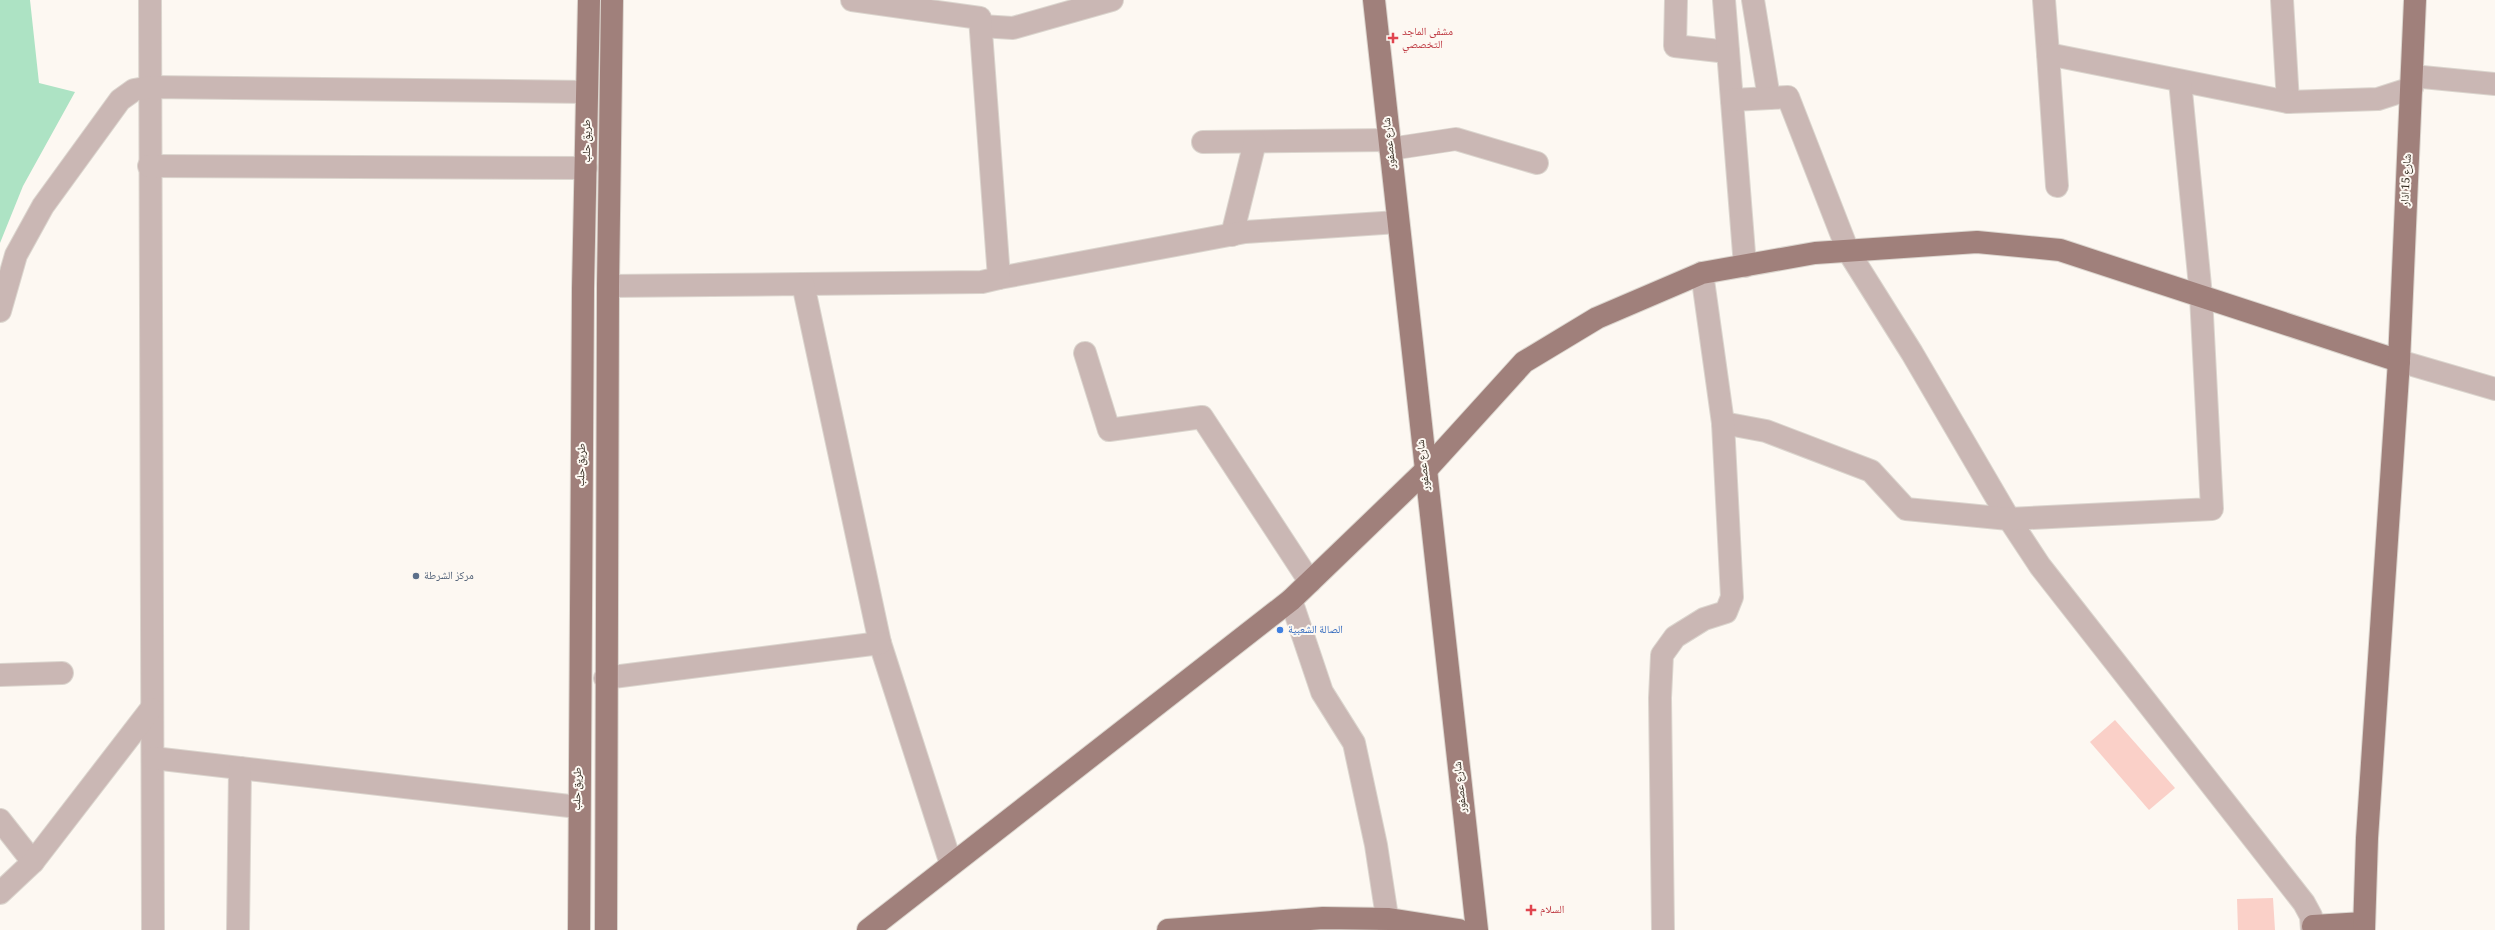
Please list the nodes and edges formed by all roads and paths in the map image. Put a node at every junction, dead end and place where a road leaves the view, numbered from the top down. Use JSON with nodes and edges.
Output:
{"nodes":[{"id":1,"x":150,"y":0,"type":"edge"},
{"id":2,"x":589,"y":0,"type":"edge"},
{"id":3,"x":612,"y":0,"type":"edge"},
{"id":4,"x":852,"y":0,"type":"edge"},
{"id":5,"x":1112,"y":0,"type":"edge"},
{"id":6,"x":1374,"y":0,"type":"edge"},
{"id":7,"x":1676,"y":0,"type":"edge"},
{"id":8,"x":1724,"y":0,"type":"edge"},
{"id":9,"x":1753,"y":0,"type":"edge"},
{"id":10,"x":2044,"y":0,"type":"edge"},
{"id":11,"x":2282,"y":0,"type":"edge"},
{"id":12,"x":2415,"y":0,"type":"edge"},
{"id":13,"x":981,"y":26,"type":"junction"},
{"id":14,"x":1728,"y":52,"type":"junction"},
{"id":15,"x":2048,"y":54,"type":"junction"},
{"id":16,"x":2180,"y":81,"type":"junction"},
{"id":17,"x":2412,"y":82,"type":"junction"},
{"id":18,"x":2495,"y":84,"type":"edge"},
{"id":19,"x":150,"y":87,"type":"junction"},
{"id":20,"x":587,"y":92,"type":"junction"},
{"id":21,"x":1778,"y":97,"type":"junction"},
{"id":22,"x":1732,"y":100,"type":"junction"},
{"id":23,"x":2288,"y":102,"type":"junction"},
{"id":24,"x":1202,"y":142,"type":"dead end"},
{"id":25,"x":1255,"y":142,"type":"junction"},
{"id":26,"x":1390,"y":144,"type":"junction"},
{"id":27,"x":1537,"y":163,"type":"dead end"},
{"id":28,"x":149,"y":166,"type":"junction"},
{"id":29,"x":586,"y":168,"type":"junction"},
{"id":30,"x":2057,"y":186,"type":"dead end"},
{"id":31,"x":1398,"y":222,"type":"junction"},
{"id":32,"x":1232,"y":235,"type":"junction"},
{"id":33,"x":1848,"y":251,"type":"junction"},
{"id":34,"x":1745,"y":266,"type":"junction"},
{"id":35,"x":1702,"y":273,"type":"junction"},
{"id":36,"x":999,"y":278,"type":"junction"},
{"id":37,"x":803,"y":284,"type":"junction"},
{"id":38,"x":608,"y":286,"type":"junction"},
{"id":39,"x":2201,"y":296,"type":"junction"},
{"id":40,"x":0,"y":311,"type":"edge"},
{"id":41,"x":1085,"y":353,"type":"dead end"},
{"id":42,"x":2399,"y":361,"type":"junction"},
{"id":43,"x":2495,"y":389,"type":"edge"},
{"id":44,"x":1723,"y":423,"type":"junction"},
{"id":45,"x":1425,"y":471,"type":"junction"},
{"id":46,"x":2009,"y":519,"type":"junction"},
{"id":47,"x":1310,"y":582,"type":"junction"},
{"id":48,"x":1291,"y":600,"type":"junction"},
{"id":49,"x":880,"y":643,"type":"junction"},
{"id":50,"x":62,"y":673,"type":"dead end"},
{"id":51,"x":0,"y":675,"type":"edge"},
{"id":52,"x":605,"y":678,"type":"junction"},
{"id":53,"x":151,"y":709,"type":"junction"},
{"id":54,"x":153,"y":758,"type":"junction"},
{"id":55,"x":240,"y":768,"type":"junction"},
{"id":56,"x":578,"y":807,"type":"junction"},
{"id":57,"x":0,"y":820,"type":"edge"},
{"id":58,"x":33,"y":862,"type":"junction"},
{"id":59,"x":951,"y":864,"type":"junction"},
{"id":60,"x":0,"y":893,"type":"edge"},
{"id":61,"x":1323,"y":924,"type":"edge"},
{"id":62,"x":1389,"y":924,"type":"edge"},
{"id":63,"x":2364,"y":926,"type":"edge"},
{"id":64,"x":151,"y":928,"type":"edge"},
{"id":65,"x":2312,"y":928,"type":"edge"},
{"id":66,"x":238,"y":930,"type":"edge"},
{"id":67,"x":579,"y":930,"type":"edge"},
{"id":68,"x":606,"y":930,"type":"edge"},
{"id":69,"x":868,"y":930,"type":"edge"},
{"id":70,"x":1168,"y":930,"type":"edge"},
{"id":71,"x":1459,"y":930,"type":"edge"},
{"id":72,"x":1477,"y":930,"type":"edge"},
{"id":73,"x":1663,"y":930,"type":"edge"}],
"edges":[{"from":1,"to":19,"type":"street"},
{"from":2,"to":20,"type":"main road","name":"طريق حلب"},
{"from":3,"to":38,"type":"main road"},
{"from":4,"to":13,"type":"street"},
{"from":5,"to":13,"type":"street"},
{"from":6,"to":26,"type":"main road","name":"شارع عصفور"},
{"from":7,"to":14,"type":"street"},
{"from":8,"to":14,"type":"street"},
{"from":9,"to":21,"type":"street"},
{"from":10,"to":15,"type":"street"},
{"from":11,"to":23,"type":"street"},
{"from":12,"to":17,"type":"main road","name":"شارع 15 اذار"},
{"from":13,"to":36,"type":"street"},
{"from":14,"to":22,"type":"street"},
{"from":15,"to":16,"type":"street"},
{"from":15,"to":30,"type":"street"},
{"from":16,"to":23,"type":"street"},
{"from":16,"to":39,"type":"street"},
{"from":17,"to":18,"type":"street"},
{"from":17,"to":23,"type":"street"},
{"from":17,"to":42,"type":"main road","name":"شارع 15 اذار"},
{"from":19,"to":20,"type":"street"},
{"from":19,"to":28,"type":"street"},
{"from":19,"to":40,"type":"street"},
{"from":20,"to":29,"type":"main road","name":"طريق حلب"},
{"from":21,"to":22,"type":"street"},
{"from":21,"to":33,"type":"street"},
{"from":22,"to":34,"type":"street"},
{"from":24,"to":25,"type":"street"},
{"from":25,"to":26,"type":"street"},
{"from":25,"to":32,"type":"street"},
{"from":26,"to":27,"type":"street"},
{"from":26,"to":31,"type":"main road","name":"شارع عصفور"},
{"from":28,"to":29,"type":"street"},
{"from":28,"to":53,"type":"street"},
{"from":29,"to":56,"type":"main road","name":"طريق حلب"},
{"from":31,"to":32,"type":"street"},
{"from":31,"to":45,"type":"main road","name":"شارع عصفور"},
{"from":32,"to":36,"type":"street"},
{"from":33,"to":34,"type":"main road"},
{"from":33,"to":39,"type":"main road"},
{"from":33,"to":46,"type":"street"},
{"from":34,"to":35,"type":"main road"},
{"from":35,"to":44,"type":"street"},
{"from":35,"to":45,"type":"main road"},
{"from":36,"to":37,"type":"street"},
{"from":37,"to":38,"type":"street"},
{"from":37,"to":49,"type":"street"},
{"from":38,"to":52,"type":"main road"},
{"from":39,"to":42,"type":"main road"},
{"from":39,"to":46,"type":"street"},
{"from":41,"to":47,"type":"street"},
{"from":42,"to":43,"type":"street"},
{"from":42,"to":63,"type":"main road","name":"شارع 15 اذار"},
{"from":44,"to":46,"type":"street"},
{"from":44,"to":73,"type":"street"},
{"from":45,"to":47,"type":"main road"},
{"from":45,"to":72,"type":"main road","name":"شارع عصفور"},
{"from":46,"to":65,"type":"street"},
{"from":47,"to":48,"type":"main road"},
{"from":48,"to":59,"type":"main road"},
{"from":48,"to":62,"type":"street"},
{"from":49,"to":52,"type":"street"},
{"from":49,"to":59,"type":"street"},
{"from":50,"to":51,"type":"street"},
{"from":52,"to":68,"type":"main road"},
{"from":53,"to":54,"type":"street"},
{"from":53,"to":58,"type":"street"},
{"from":54,"to":55,"type":"street"},
{"from":54,"to":64,"type":"street"},
{"from":55,"to":56,"type":"street"},
{"from":55,"to":66,"type":"street"},
{"from":56,"to":67,"type":"main road","name":"طريق حلب"},
{"from":57,"to":58,"type":"street"},
{"from":58,"to":60,"type":"street"},
{"from":59,"to":69,"type":"main road"},
{"from":61,"to":62,"type":"main road"},
{"from":61,"to":70,"type":"main road"},
{"from":62,"to":71,"type":"main road"},
{"from":63,"to":65,"type":"main road"}]}
